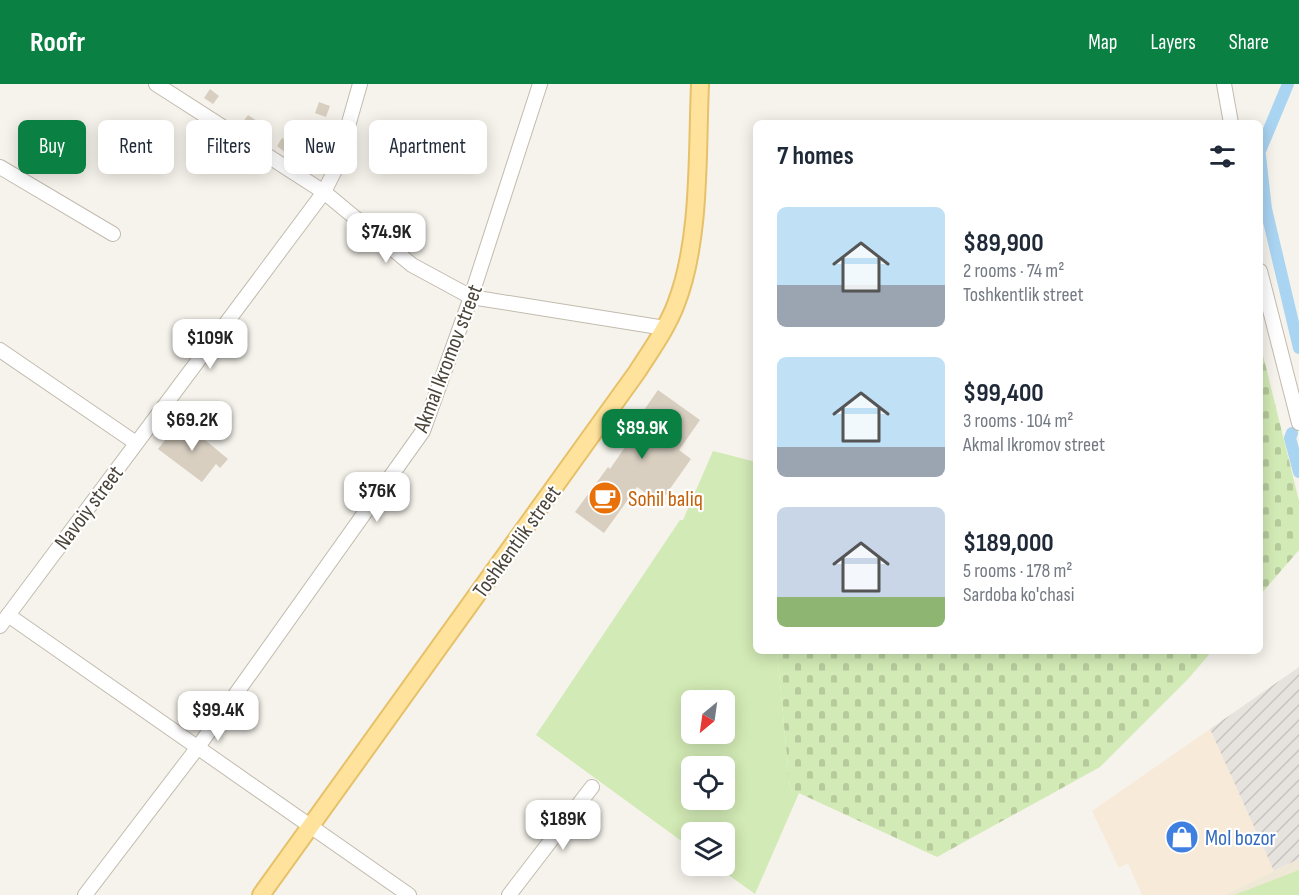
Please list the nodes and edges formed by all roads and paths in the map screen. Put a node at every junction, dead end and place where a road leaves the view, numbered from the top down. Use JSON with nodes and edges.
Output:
{"nodes":[{"id":1,"x":156,"y":84,"type":"edge"},
{"id":2,"x":360,"y":84,"type":"edge"},
{"id":3,"x":540,"y":84,"type":"edge"},
{"id":4,"x":700,"y":84,"type":"edge"},
{"id":5,"x":1224,"y":84,"type":"edge"},
{"id":6,"x":1230,"y":120,"type":"edge"},
{"id":7,"x":0,"y":167,"type":"edge"},
{"id":8,"x":324,"y":192,"type":"junction"},
{"id":9,"x":113,"y":234,"type":"dead end"},
{"id":10,"x":1263,"y":283,"type":"edge"},
{"id":11,"x":471,"y":297,"type":"junction"},
{"id":12,"x":665,"y":328,"type":"junction"},
{"id":13,"x":2,"y":356,"type":"edge"},
{"id":14,"x":1299,"y":423,"type":"edge"},
{"id":15,"x":136,"y":443,"type":"junction"},
{"id":16,"x":4,"y":620,"type":"edge"},
{"id":17,"x":198,"y":747,"type":"junction"},
{"id":18,"x":592,"y":787,"type":"dead end"},
{"id":19,"x":312,"y":827,"type":"junction"},
{"id":20,"x":85,"y":895,"type":"edge"},
{"id":21,"x":261,"y":895,"type":"edge"},
{"id":22,"x":409,"y":895,"type":"edge"},
{"id":23,"x":509,"y":895,"type":"edge"}],
"edges":[{"from":1,"to":8,"type":"street"},
{"from":2,"to":8,"type":"street","name":"Navoiy street"},
{"from":3,"to":11,"type":"street","name":"Akmal Ikromov street"},
{"from":4,"to":12,"type":"main road","name":"Toshkentlik street"},
{"from":5,"to":6,"type":"street"},
{"from":7,"to":9,"type":"street"},
{"from":8,"to":11,"type":"street"},
{"from":8,"to":15,"type":"street","name":"Navoiy street"},
{"from":10,"to":14,"type":"street"},
{"from":11,"to":12,"type":"street"},
{"from":11,"to":17,"type":"street","name":"Akmal Ikromov street"},
{"from":12,"to":19,"type":"main road","name":"Toshkentlik street"},
{"from":13,"to":15,"type":"street"},
{"from":15,"to":16,"type":"street","name":"Navoiy street"},
{"from":16,"to":17,"type":"street"},
{"from":17,"to":19,"type":"street"},
{"from":17,"to":20,"type":"street","name":"Akmal Ikromov street"},
{"from":18,"to":23,"type":"street"},
{"from":19,"to":21,"type":"main road","name":"Toshkentlik street"},
{"from":19,"to":22,"type":"street"}]}
